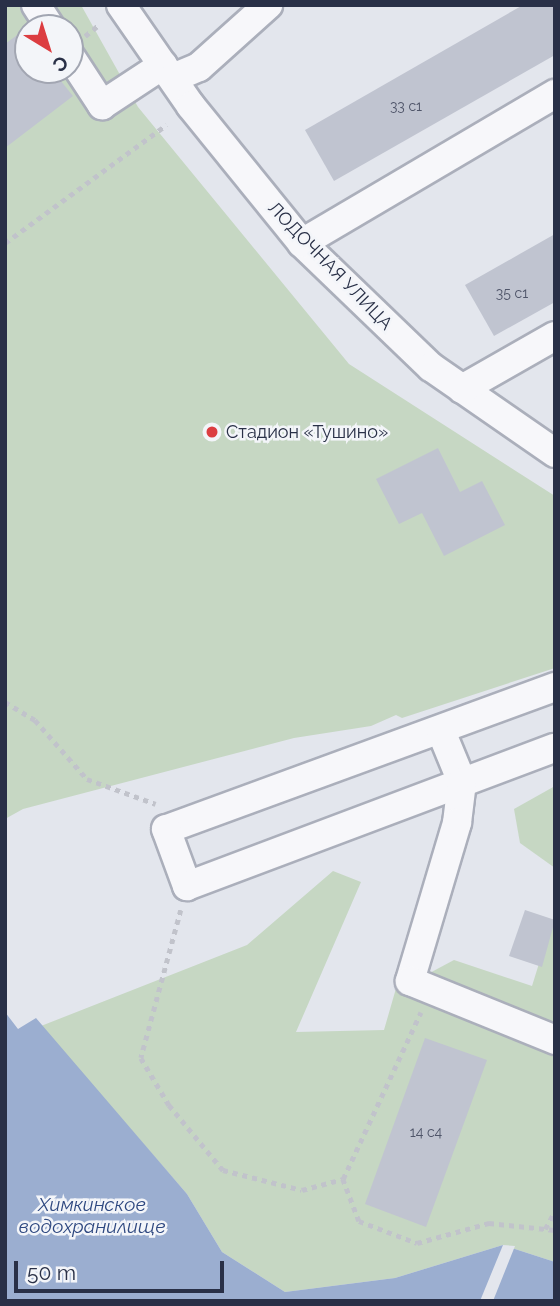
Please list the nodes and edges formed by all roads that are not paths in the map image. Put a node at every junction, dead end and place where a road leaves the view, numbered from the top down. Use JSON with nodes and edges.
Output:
{"nodes":[{"id":1,"x":121,"y":5,"type":"edge"},
{"id":2,"x":268,"y":5,"type":"edge"},
{"id":3,"x":168,"y":71,"type":"junction"},
{"id":4,"x":84,"y":77,"type":"edge"},
{"id":5,"x":555,"y":93,"type":"edge"},
{"id":6,"x":302,"y":243,"type":"junction"},
{"id":7,"x":555,"y":336,"type":"edge"},
{"id":8,"x":462,"y":389,"type":"junction"},
{"id":9,"x":555,"y":453,"type":"edge"},
{"id":10,"x":555,"y":687,"type":"edge"},
{"id":11,"x":441,"y":731,"type":"junction"},
{"id":12,"x":555,"y":748,"type":"edge"},
{"id":13,"x":462,"y":782,"type":"junction"},
{"id":14,"x":555,"y":1040,"type":"edge"}],
"edges":[{"from":1,"to":3,"type":"street","name":"ЛОДОЧНАЯ УЛИЦА"},
{"from":2,"to":3,"type":"street"},
{"from":3,"to":4,"type":"street"},
{"from":3,"to":6,"type":"street","name":"ЛОДОЧНАЯ УЛИЦА"},
{"from":5,"to":6,"type":"street"},
{"from":6,"to":8,"type":"street","name":"ЛОДОЧНАЯ УЛИЦА"},
{"from":7,"to":8,"type":"street"},
{"from":8,"to":9,"type":"street","name":"ЛОДОЧНАЯ УЛИЦА"},
{"from":10,"to":11,"type":"street"},
{"from":11,"to":13,"type":"street"},
{"from":11,"to":13,"type":"street"},
{"from":12,"to":13,"type":"street"},
{"from":13,"to":14,"type":"street"}]}
